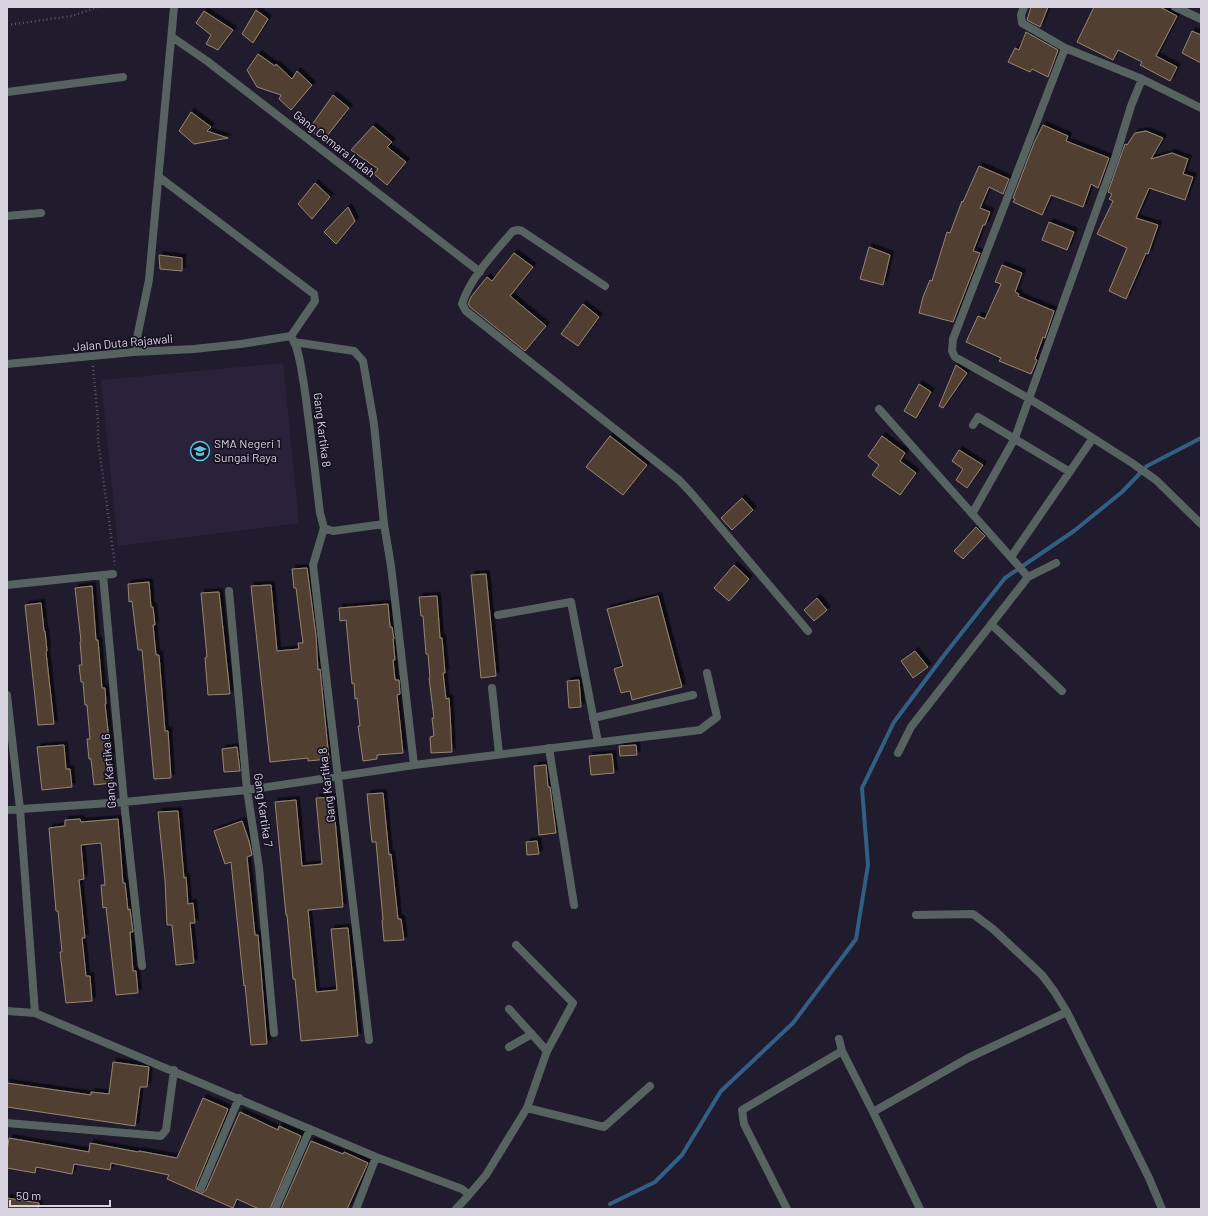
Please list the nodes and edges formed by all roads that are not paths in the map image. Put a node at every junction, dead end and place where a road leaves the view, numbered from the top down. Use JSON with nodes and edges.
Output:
{"nodes":[{"id":1,"x":174,"y":7,"type":"edge"},
{"id":2,"x":1024,"y":7,"type":"edge"},
{"id":3,"x":1175,"y":7,"type":"edge"},
{"id":4,"x":1201,"y":19,"type":"edge"},
{"id":5,"x":172,"y":37,"type":"junction"},
{"id":6,"x":1065,"y":48,"type":"junction"},
{"id":7,"x":123,"y":77,"type":"dead end"},
{"id":8,"x":1142,"y":79,"type":"junction"},
{"id":9,"x":7,"y":92,"type":"edge"},
{"id":10,"x":1201,"y":108,"type":"edge"},
{"id":11,"x":158,"y":177,"type":"junction"},
{"id":12,"x":41,"y":213,"type":"dead end"},
{"id":13,"x":7,"y":216,"type":"edge"},
{"id":14,"x":480,"y":272,"type":"junction"},
{"id":15,"x":605,"y":286,"type":"dead end"},
{"id":16,"x":292,"y":339,"type":"junction"},
{"id":17,"x":134,"y":352,"type":"junction"},
{"id":18,"x":7,"y":364,"type":"edge"},
{"id":19,"x":1028,"y":398,"type":"junction"},
{"id":20,"x":879,"y":409,"type":"dead end"},
{"id":21,"x":973,"y":425,"type":"dead end"},
{"id":22,"x":1015,"y":438,"type":"junction"},
{"id":23,"x":1093,"y":438,"type":"junction"},
{"id":24,"x":1070,"y":472,"type":"junction"},
{"id":25,"x":972,"y":514,"type":"junction"},
{"id":26,"x":384,"y":524,"type":"junction"},
{"id":27,"x":1201,"y":524,"type":"edge"},
{"id":28,"x":324,"y":528,"type":"junction"},
{"id":29,"x":1013,"y":560,"type":"junction"},
{"id":30,"x":1056,"y":563,"type":"dead end"},
{"id":31,"x":113,"y":574,"type":"road end"},
{"id":32,"x":103,"y":575,"type":"junction"},
{"id":33,"x":1026,"y":575,"type":"junction"},
{"id":34,"x":7,"y":585,"type":"edge"},
{"id":35,"x":228,"y":591,"type":"dead end"},
{"id":36,"x":498,"y":615,"type":"dead end"},
{"id":37,"x":991,"y":624,"type":"junction"},
{"id":38,"x":808,"y":631,"type":"dead end"},
{"id":39,"x":707,"y":673,"type":"dead end"},
{"id":40,"x":492,"y":688,"type":"dead end"},
{"id":41,"x":1062,"y":691,"type":"dead end"},
{"id":42,"x":7,"y":695,"type":"edge"},
{"id":43,"x":693,"y":695,"type":"dead end"},
{"id":44,"x":594,"y":718,"type":"junction"},
{"id":45,"x":598,"y":742,"type":"junction"},
{"id":46,"x":549,"y":748,"type":"junction"},
{"id":47,"x":898,"y":753,"type":"dead end"},
{"id":48,"x":499,"y":754,"type":"junction"},
{"id":49,"x":414,"y":765,"type":"junction"},
{"id":50,"x":338,"y":777,"type":"junction"},
{"id":51,"x":247,"y":790,"type":"junction"},
{"id":52,"x":124,"y":802,"type":"junction"},
{"id":53,"x":20,"y":809,"type":"junction"},
{"id":54,"x":7,"y":810,"type":"edge"},
{"id":55,"x":574,"y":905,"type":"dead end"},
{"id":56,"x":916,"y":915,"type":"dead end"},
{"id":57,"x":516,"y":945,"type":"dead end"},
{"id":58,"x":142,"y":966,"type":"dead end"},
{"id":59,"x":509,"y":1009,"type":"dead end"},
{"id":60,"x":7,"y":1011,"type":"edge"},
{"id":61,"x":1067,"y":1012,"type":"junction"},
{"id":62,"x":35,"y":1013,"type":"junction"},
{"id":63,"x":274,"y":1033,"type":"dead end"},
{"id":64,"x":532,"y":1034,"type":"junction"},
{"id":65,"x":839,"y":1039,"type":"dead end"},
{"id":66,"x":369,"y":1040,"type":"dead end"},
{"id":67,"x":509,"y":1047,"type":"dead end"},
{"id":68,"x":547,"y":1051,"type":"junction"},
{"id":69,"x":842,"y":1051,"type":"junction"},
{"id":70,"x":174,"y":1070,"type":"junction"},
{"id":71,"x":650,"y":1086,"type":"dead end"},
{"id":72,"x":239,"y":1098,"type":"junction"},
{"id":73,"x":527,"y":1108,"type":"junction"},
{"id":74,"x":873,"y":1112,"type":"junction"},
{"id":75,"x":7,"y":1124,"type":"edge"},
{"id":76,"x":310,"y":1129,"type":"junction"},
{"id":77,"x":376,"y":1157,"type":"junction"},
{"id":78,"x":201,"y":1188,"type":"dead end"},
{"id":79,"x":468,"y":1196,"type":"junction"},
{"id":80,"x":917,"y":1208,"type":"edge"},
{"id":81,"x":275,"y":1209,"type":"edge"},
{"id":82,"x":356,"y":1209,"type":"edge"},
{"id":83,"x":456,"y":1209,"type":"edge"},
{"id":84,"x":786,"y":1209,"type":"edge"},
{"id":85,"x":1162,"y":1209,"type":"edge"}],
"edges":[{"from":1,"to":5,"type":"street"},
{"from":2,"to":6,"type":"street"},
{"from":3,"to":4,"type":"street"},
{"from":5,"to":11,"type":"street"},
{"from":5,"to":14,"type":"street","name":"Gang Cemara Indah"},
{"from":6,"to":8,"type":"street"},
{"from":6,"to":19,"type":"street"},
{"from":7,"to":9,"type":"street"},
{"from":8,"to":10,"type":"street"},
{"from":8,"to":19,"type":"street"},
{"from":11,"to":16,"type":"street"},
{"from":11,"to":17,"type":"street"},
{"from":12,"to":13,"type":"street"},
{"from":14,"to":15,"type":"street"},
{"from":14,"to":38,"type":"street"},
{"from":16,"to":17,"type":"street","name":"Jalan Duta Rajawali"},
{"from":16,"to":26,"type":"street","name":"Jalan Duta Rajawali"},
{"from":16,"to":28,"type":"street","name":"Gang Kartika 8"},
{"from":17,"to":18,"type":"street","name":"Jalan Duta Rajawali"},
{"from":19,"to":22,"type":"street"},
{"from":19,"to":23,"type":"street"},
{"from":20,"to":25,"type":"street"},
{"from":21,"to":22,"type":"street"},
{"from":22,"to":24,"type":"street"},
{"from":22,"to":25,"type":"street"},
{"from":23,"to":24,"type":"street"},
{"from":23,"to":27,"type":"street"},
{"from":24,"to":29,"type":"street"},
{"from":25,"to":29,"type":"street"},
{"from":26,"to":28,"type":"street"},
{"from":26,"to":49,"type":"street","name":"Jalan Duta Rajawali"},
{"from":28,"to":50,"type":"street","name":"Gang Kartika 8"},
{"from":29,"to":33,"type":"street"},
{"from":30,"to":33,"type":"street"},
{"from":31,"to":32,"type":"street"},
{"from":32,"to":34,"type":"street"},
{"from":32,"to":52,"type":"street","name":"Gang Kartika 6"},
{"from":33,"to":37,"type":"street"},
{"from":35,"to":51,"type":"street","name":"Gang Kartika 7"},
{"from":36,"to":44,"type":"street"},
{"from":37,"to":41,"type":"street"},
{"from":37,"to":47,"type":"street"},
{"from":39,"to":45,"type":"street"},
{"from":40,"to":48,"type":"street"},
{"from":42,"to":53,"type":"street"},
{"from":43,"to":44,"type":"street"},
{"from":44,"to":45,"type":"street"},
{"from":45,"to":46,"type":"street"},
{"from":46,"to":48,"type":"street"},
{"from":46,"to":55,"type":"street"},
{"from":48,"to":49,"type":"street"},
{"from":49,"to":50,"type":"street"},
{"from":50,"to":51,"type":"street"},
{"from":50,"to":66,"type":"street","name":"Gang Kartika 8"},
{"from":51,"to":52,"type":"street"},
{"from":51,"to":63,"type":"street","name":"Gang Kartika 7"},
{"from":52,"to":53,"type":"street"},
{"from":52,"to":58,"type":"street","name":"Gang Kartika 6"},
{"from":53,"to":54,"type":"street"},
{"from":53,"to":62,"type":"street"},
{"from":56,"to":61,"type":"street"},
{"from":57,"to":68,"type":"street"},
{"from":59,"to":64,"type":"street"},
{"from":60,"to":62,"type":"street"},
{"from":61,"to":74,"type":"street"},
{"from":61,"to":85,"type":"street"},
{"from":62,"to":70,"type":"street"},
{"from":64,"to":67,"type":"street"},
{"from":64,"to":68,"type":"street"},
{"from":65,"to":69,"type":"street"},
{"from":68,"to":73,"type":"street"},
{"from":69,"to":74,"type":"street"},
{"from":69,"to":84,"type":"street"},
{"from":70,"to":72,"type":"street"},
{"from":70,"to":75,"type":"street"},
{"from":71,"to":73,"type":"street"},
{"from":72,"to":76,"type":"street"},
{"from":72,"to":78,"type":"street"},
{"from":73,"to":79,"type":"street"},
{"from":74,"to":80,"type":"street"},
{"from":76,"to":77,"type":"street"},
{"from":76,"to":81,"type":"street"},
{"from":77,"to":79,"type":"street"},
{"from":77,"to":82,"type":"street"},
{"from":79,"to":83,"type":"street"}]}
